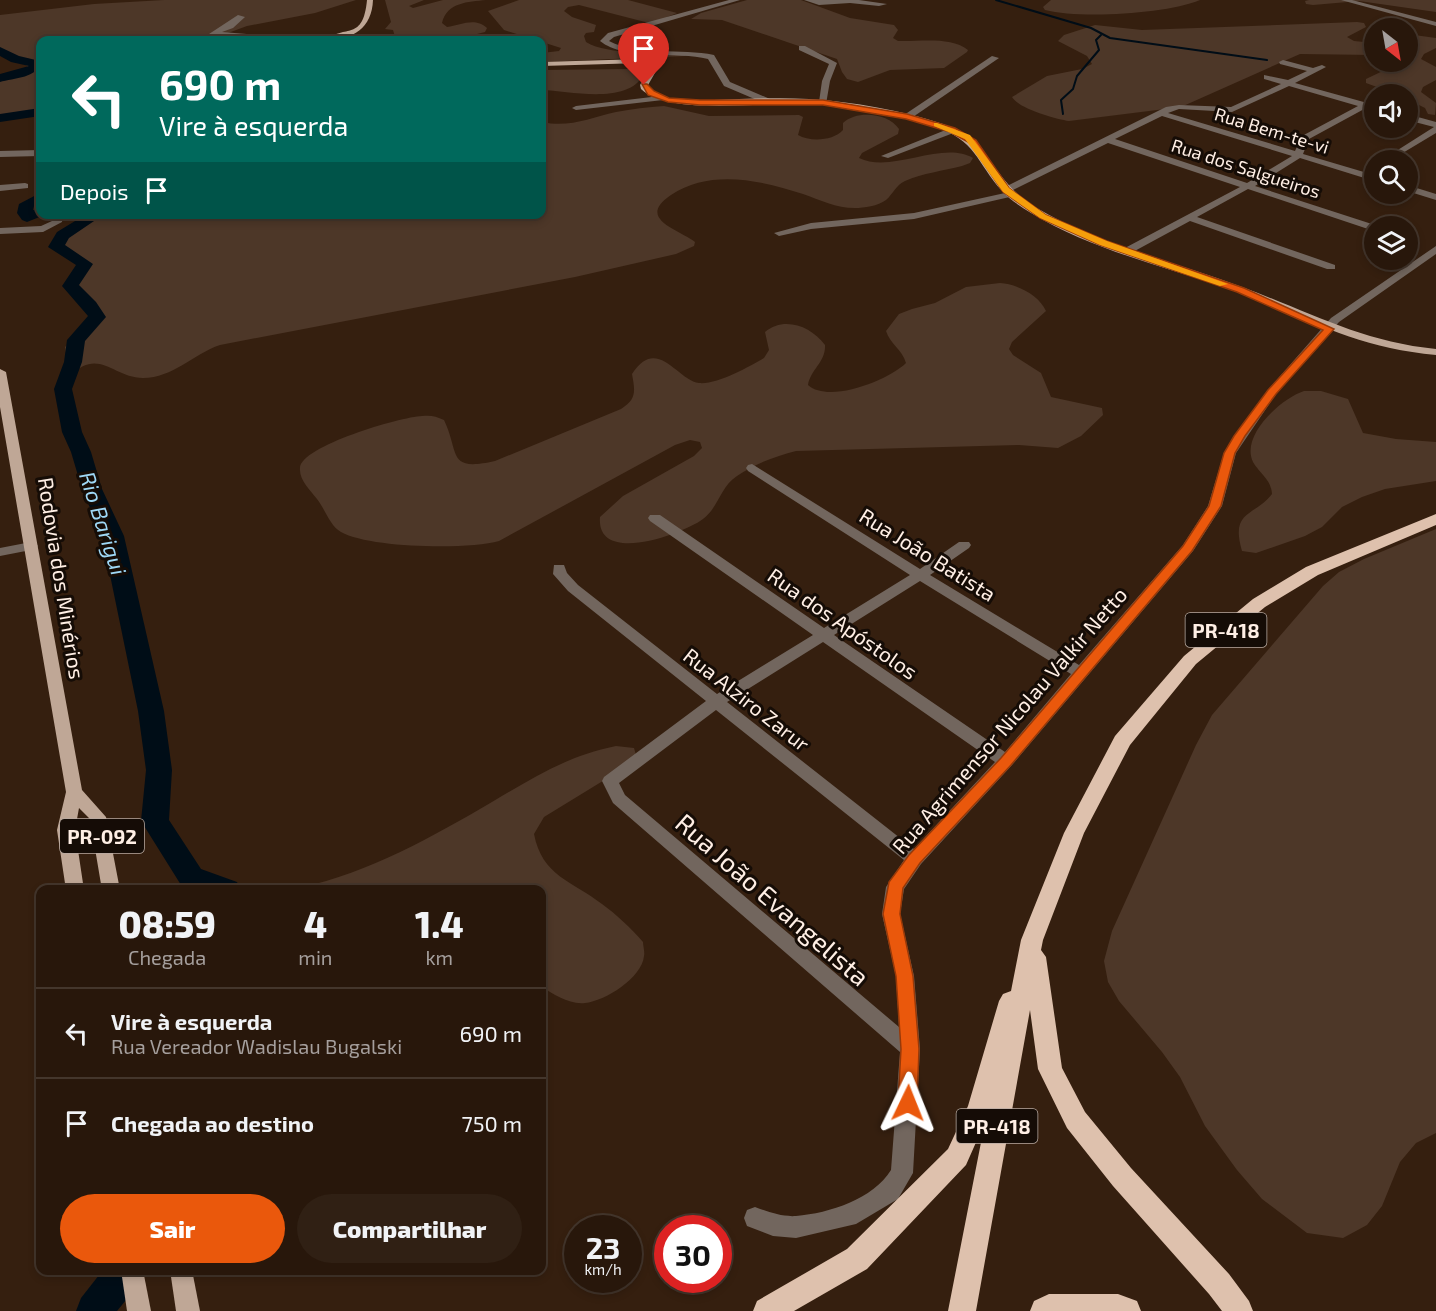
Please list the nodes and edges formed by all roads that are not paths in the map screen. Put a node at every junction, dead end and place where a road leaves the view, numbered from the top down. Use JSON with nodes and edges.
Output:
{"nodes":[{"id":1,"x":370,"y":0,"type":"edge"},
{"id":2,"x":737,"y":0,"type":"edge"},
{"id":3,"x":807,"y":0,"type":"edge"},
{"id":4,"x":1344,"y":0,"type":"edge"},
{"id":5,"x":884,"y":4,"type":"dead end"},
{"id":6,"x":241,"y":17,"type":"dead end"},
{"id":7,"x":1436,"y":24,"type":"edge"},
{"id":8,"x":241,"y":36,"type":"edge"},
{"id":9,"x":346,"y":36,"type":"edge"},
{"id":10,"x":802,"y":48,"type":"dead end"},
{"id":11,"x":995,"y":58,"type":"dead end"},
{"id":12,"x":1283,"y":62,"type":"dead end"},
{"id":13,"x":546,"y":64,"type":"edge"},
{"id":14,"x":1303,"y":77,"type":"junction"},
{"id":15,"x":1290,"y":83,"type":"junction"},
{"id":16,"x":660,"y":98,"type":"junction"},
{"id":17,"x":767,"y":101,"type":"junction"},
{"id":18,"x":823,"y":102,"type":"junction"},
{"id":19,"x":1364,"y":104,"type":"edge"},
{"id":20,"x":576,"y":108,"type":"dead end"},
{"id":21,"x":1364,"y":109,"type":"edge"},
{"id":22,"x":1165,"y":111,"type":"junction"},
{"id":23,"x":907,"y":117,"type":"junction"},
{"id":24,"x":1418,"y":121,"type":"edge"},
{"id":25,"x":1436,"y":127,"type":"edge"},
{"id":26,"x":952,"y":130,"type":"junction"},
{"id":27,"x":1108,"y":140,"type":"junction"},
{"id":28,"x":1401,"y":150,"type":"edge"},
{"id":29,"x":36,"y":153,"type":"edge"},
{"id":30,"x":0,"y":154,"type":"edge"},
{"id":31,"x":885,"y":156,"type":"dead end"},
{"id":32,"x":1298,"y":156,"type":"junction"},
{"id":33,"x":1364,"y":175,"type":"edge"},
{"id":34,"x":25,"y":186,"type":"dead end"},
{"id":35,"x":1249,"y":186,"type":"junction"},
{"id":36,"x":0,"y":188,"type":"edge"},
{"id":37,"x":1418,"y":191,"type":"edge"},
{"id":38,"x":1008,"y":192,"type":"junction"},
{"id":39,"x":1436,"y":197,"type":"edge"},
{"id":40,"x":57,"y":219,"type":"edge"},
{"id":41,"x":1190,"y":219,"type":"junction"},
{"id":42,"x":1364,"y":225,"type":"edge"},
{"id":43,"x":0,"y":231,"type":"edge"},
{"id":44,"x":779,"y":233,"type":"dead end"},
{"id":45,"x":1436,"y":249,"type":"edge"},
{"id":46,"x":1127,"y":251,"type":"junction"},
{"id":47,"x":1331,"y":267,"type":"dead end"},
{"id":48,"x":1329,"y":329,"type":"junction"},
{"id":49,"x":1436,"y":352,"type":"edge"},
{"id":50,"x":0,"y":372,"type":"edge"},
{"id":51,"x":752,"y":468,"type":"dead end"},
{"id":52,"x":656,"y":518,"type":"dead end"},
{"id":53,"x":1436,"y":519,"type":"edge"},
{"id":54,"x":964,"y":545,"type":"dead end"},
{"id":55,"x":31,"y":546,"type":"junction"},
{"id":56,"x":0,"y":552,"type":"edge"},
{"id":57,"x":559,"y":568,"type":"dead end"},
{"id":58,"x":920,"y":575,"type":"junction"},
{"id":59,"x":823,"y":635,"type":"junction"},
{"id":60,"x":1082,"y":674,"type":"junction"},
{"id":61,"x":717,"y":701,"type":"junction"},
{"id":62,"x":1006,"y":761,"type":"junction"},
{"id":63,"x":74,"y":792,"type":"junction"},
{"id":64,"x":915,"y":859,"type":"junction"},
{"id":65,"x":74,"y":885,"type":"edge"},
{"id":66,"x":110,"y":885,"type":"edge"},
{"id":67,"x":1032,"y":940,"type":"junction"},
{"id":68,"x":910,"y":1049,"type":"junction"},
{"id":69,"x":755,"y":1218,"type":"dead end"},
{"id":70,"x":133,"y":1275,"type":"edge"},
{"id":71,"x":139,"y":1311,"type":"edge"},
{"id":72,"x":767,"y":1311,"type":"edge"},
{"id":73,"x":962,"y":1311,"type":"edge"},
{"id":74,"x":1044,"y":1311,"type":"edge"},
{"id":75,"x":1127,"y":1311,"type":"edge"},
{"id":76,"x":1239,"y":1311,"type":"edge"}],
"edges":[{"from":1,"to":9,"type":"main road"},
{"from":2,"to":17,"type":"street"},
{"from":3,"to":5,"type":"street"},
{"from":4,"to":7,"type":"street"},
{"from":6,"to":8,"type":"street"},
{"from":10,"to":18,"type":"street"},
{"from":11,"to":23,"type":"street"},
{"from":12,"to":14,"type":"street"},
{"from":13,"to":16,"type":"main road"},
{"from":14,"to":15,"type":"street"},
{"from":14,"to":15,"type":"street"},
{"from":15,"to":19,"type":"street"},
{"from":15,"to":22,"type":"street"},
{"from":16,"to":17,"type":"main road"},
{"from":16,"to":20,"type":"street"},
{"from":17,"to":18,"type":"main road"},
{"from":18,"to":23,"type":"main road"},
{"from":21,"to":32,"type":"street"},
{"from":22,"to":27,"type":"street"},
{"from":22,"to":32,"type":"street","name":"Rua Bem-te-vi"},
{"from":23,"to":26,"type":"main road"},
{"from":24,"to":25,"type":"street"},
{"from":25,"to":28,"type":"street"},
{"from":26,"to":31,"type":"street"},
{"from":26,"to":38,"type":"main road"},
{"from":27,"to":35,"type":"street","name":"Rua dos Salgueiros"},
{"from":27,"to":38,"type":"street"},
{"from":29,"to":30,"type":"street"},
{"from":32,"to":33,"type":"street","name":"Rua Bem-te-vi"},
{"from":32,"to":35,"type":"street"},
{"from":34,"to":36,"type":"street"},
{"from":35,"to":41,"type":"street"},
{"from":35,"to":42,"type":"street","name":"Rua dos Salgueiros"},
{"from":37,"to":39,"type":"street"},
{"from":38,"to":44,"type":"street"},
{"from":38,"to":46,"type":"main road"},
{"from":40,"to":43,"type":"street"},
{"from":41,"to":46,"type":"street"},
{"from":41,"to":47,"type":"street"},
{"from":45,"to":48,"type":"street","name":"Rua Agrimensor Nicolau Valkir Netto"},
{"from":46,"to":48,"type":"main road"},
{"from":48,"to":49,"type":"main road"},
{"from":48,"to":60,"type":"street","name":"Rua Agrimensor Nicolau Valkir Netto"},
{"from":50,"to":55,"type":"main road","name":"Rodovia dos Minérios","number":"PR-092"},
{"from":51,"to":58,"type":"street","name":"Rua João Batista"},
{"from":52,"to":59,"type":"street","name":"Rua dos Apóstolos"},
{"from":53,"to":67,"type":"highway","number":"PR-418"},
{"from":54,"to":58,"type":"street"},
{"from":55,"to":56,"type":"street"},
{"from":55,"to":63,"type":"main road","name":"Rodovia dos Minérios","number":"PR-092"},
{"from":57,"to":61,"type":"street","name":"Rua Alziro Zarur"},
{"from":58,"to":59,"type":"street"},
{"from":58,"to":60,"type":"street","name":"Rua João Batista"},
{"from":59,"to":61,"type":"street"},
{"from":59,"to":62,"type":"street","name":"Rua dos Apóstolos"},
{"from":60,"to":62,"type":"street","name":"Rua Agrimensor Nicolau Valkir Netto"},
{"from":61,"to":64,"type":"street","name":"Rua Alziro Zarur"},
{"from":61,"to":68,"type":"street","name":"Rua João Evangelista"},
{"from":62,"to":64,"type":"street","name":"Rua Agrimensor Nicolau Valkir Netto"},
{"from":63,"to":65,"type":"main road","name":"Rodovia dos Minérios","number":"PR-092"},
{"from":63,"to":66,"type":"main road","number":"PR-092"},
{"from":64,"to":68,"type":"street","name":"Rua Agrimensor Nicolau Valkir Netto"},
{"from":67,"to":72,"type":"highway"},
{"from":67,"to":73,"type":"highway","number":"PR-418"},
{"from":67,"to":76,"type":"highway"},
{"from":68,"to":69,"type":"street","name":"Rua Agrimensor Nicolau Valkir Netto"},
{"from":70,"to":71,"type":"main road"},
{"from":74,"to":75,"type":"highway"}]}
